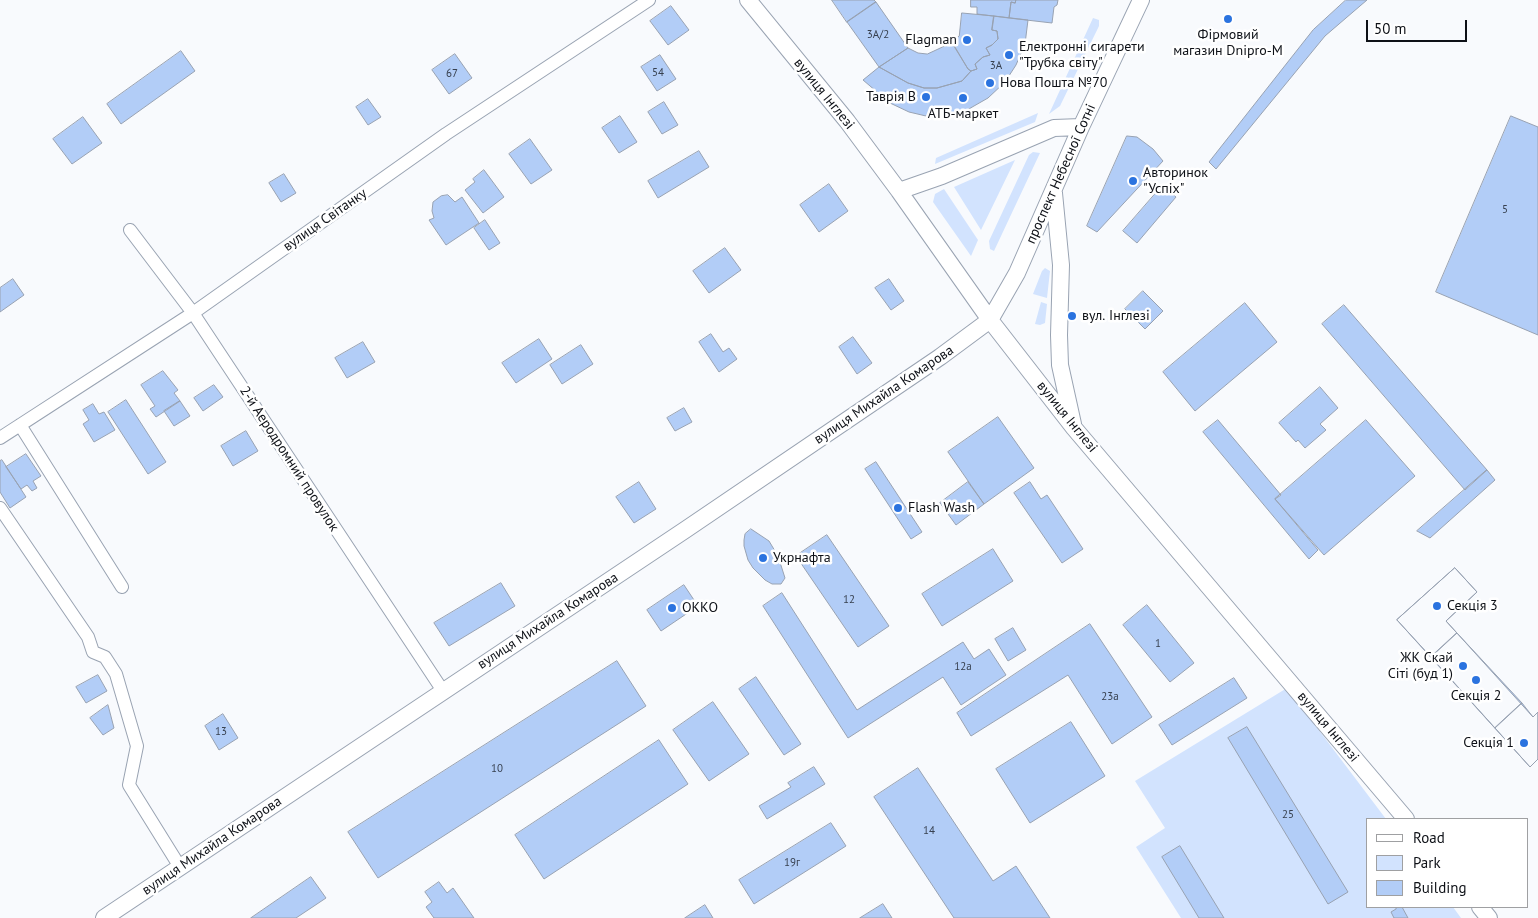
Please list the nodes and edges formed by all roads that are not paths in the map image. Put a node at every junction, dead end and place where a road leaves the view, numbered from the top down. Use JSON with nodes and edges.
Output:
{"nodes":[{"id":1,"x":648,"y":0,"type":"edge"},
{"id":2,"x":748,"y":0,"type":"edge"},
{"id":3,"x":1141,"y":0,"type":"edge"},
{"id":4,"x":1081,"y":127,"type":"junction"},
{"id":5,"x":1053,"y":190,"type":"junction"},
{"id":6,"x":899,"y":191,"type":"junction"},
{"id":7,"x":130,"y":230,"type":"dead end"},
{"id":8,"x":193,"y":313,"type":"junction"},
{"id":9,"x":990,"y":320,"type":"junction"},
{"id":10,"x":20,"y":426,"type":"junction"},
{"id":11,"x":1074,"y":428,"type":"junction"},
{"id":12,"x":0,"y":438,"type":"edge"},
{"id":13,"x":0,"y":508,"type":"edge"},
{"id":14,"x":122,"y":588,"type":"dead end"},
{"id":15,"x":443,"y":691,"type":"junction"},
{"id":16,"x":1405,"y":818,"type":"edge"},
{"id":17,"x":180,"y":866,"type":"junction"},
{"id":18,"x":1481,"y":908,"type":"edge"},
{"id":19,"x":104,"y":918,"type":"edge"},
{"id":20,"x":1489,"y":918,"type":"edge"}],
"edges":[{"from":1,"to":8,"type":"street","name":"вулиця Світанку"},
{"from":2,"to":6,"type":"main road","name":"вулиця Інглезі"},
{"from":3,"to":4,"type":"main road","name":"проспект Небесної Сотні"},
{"from":4,"to":5,"type":"main road","name":"проспект Небесної Сотні"},
{"from":4,"to":6,"type":"main road"},
{"from":5,"to":9,"type":"main road","name":"проспект Небесної Сотні"},
{"from":5,"to":11,"type":"main road"},
{"from":6,"to":9,"type":"main road","name":"вулиця Інглезі"},
{"from":7,"to":8,"type":"street","name":"2-й Аеродромний провулок"},
{"from":8,"to":10,"type":"street","name":"вулиця Світанку"},
{"from":8,"to":15,"type":"street","name":"2-й Аеродромний провулок"},
{"from":9,"to":11,"type":"main road","name":"вулиця Інглезі"},
{"from":9,"to":15,"type":"main road","name":"вулиця Михайла Комарова"},
{"from":10,"to":12,"type":"street","name":"вулиця Світанку"},
{"from":10,"to":14,"type":"street"},
{"from":11,"to":16,"type":"main road","name":"вулиця Інглезі"},
{"from":13,"to":17,"type":"street"},
{"from":15,"to":17,"type":"main road","name":"вулиця Михайла Комарова"},
{"from":17,"to":19,"type":"main road","name":"вулиця Михайла Комарова"},
{"from":18,"to":20,"type":"main road"}]}
